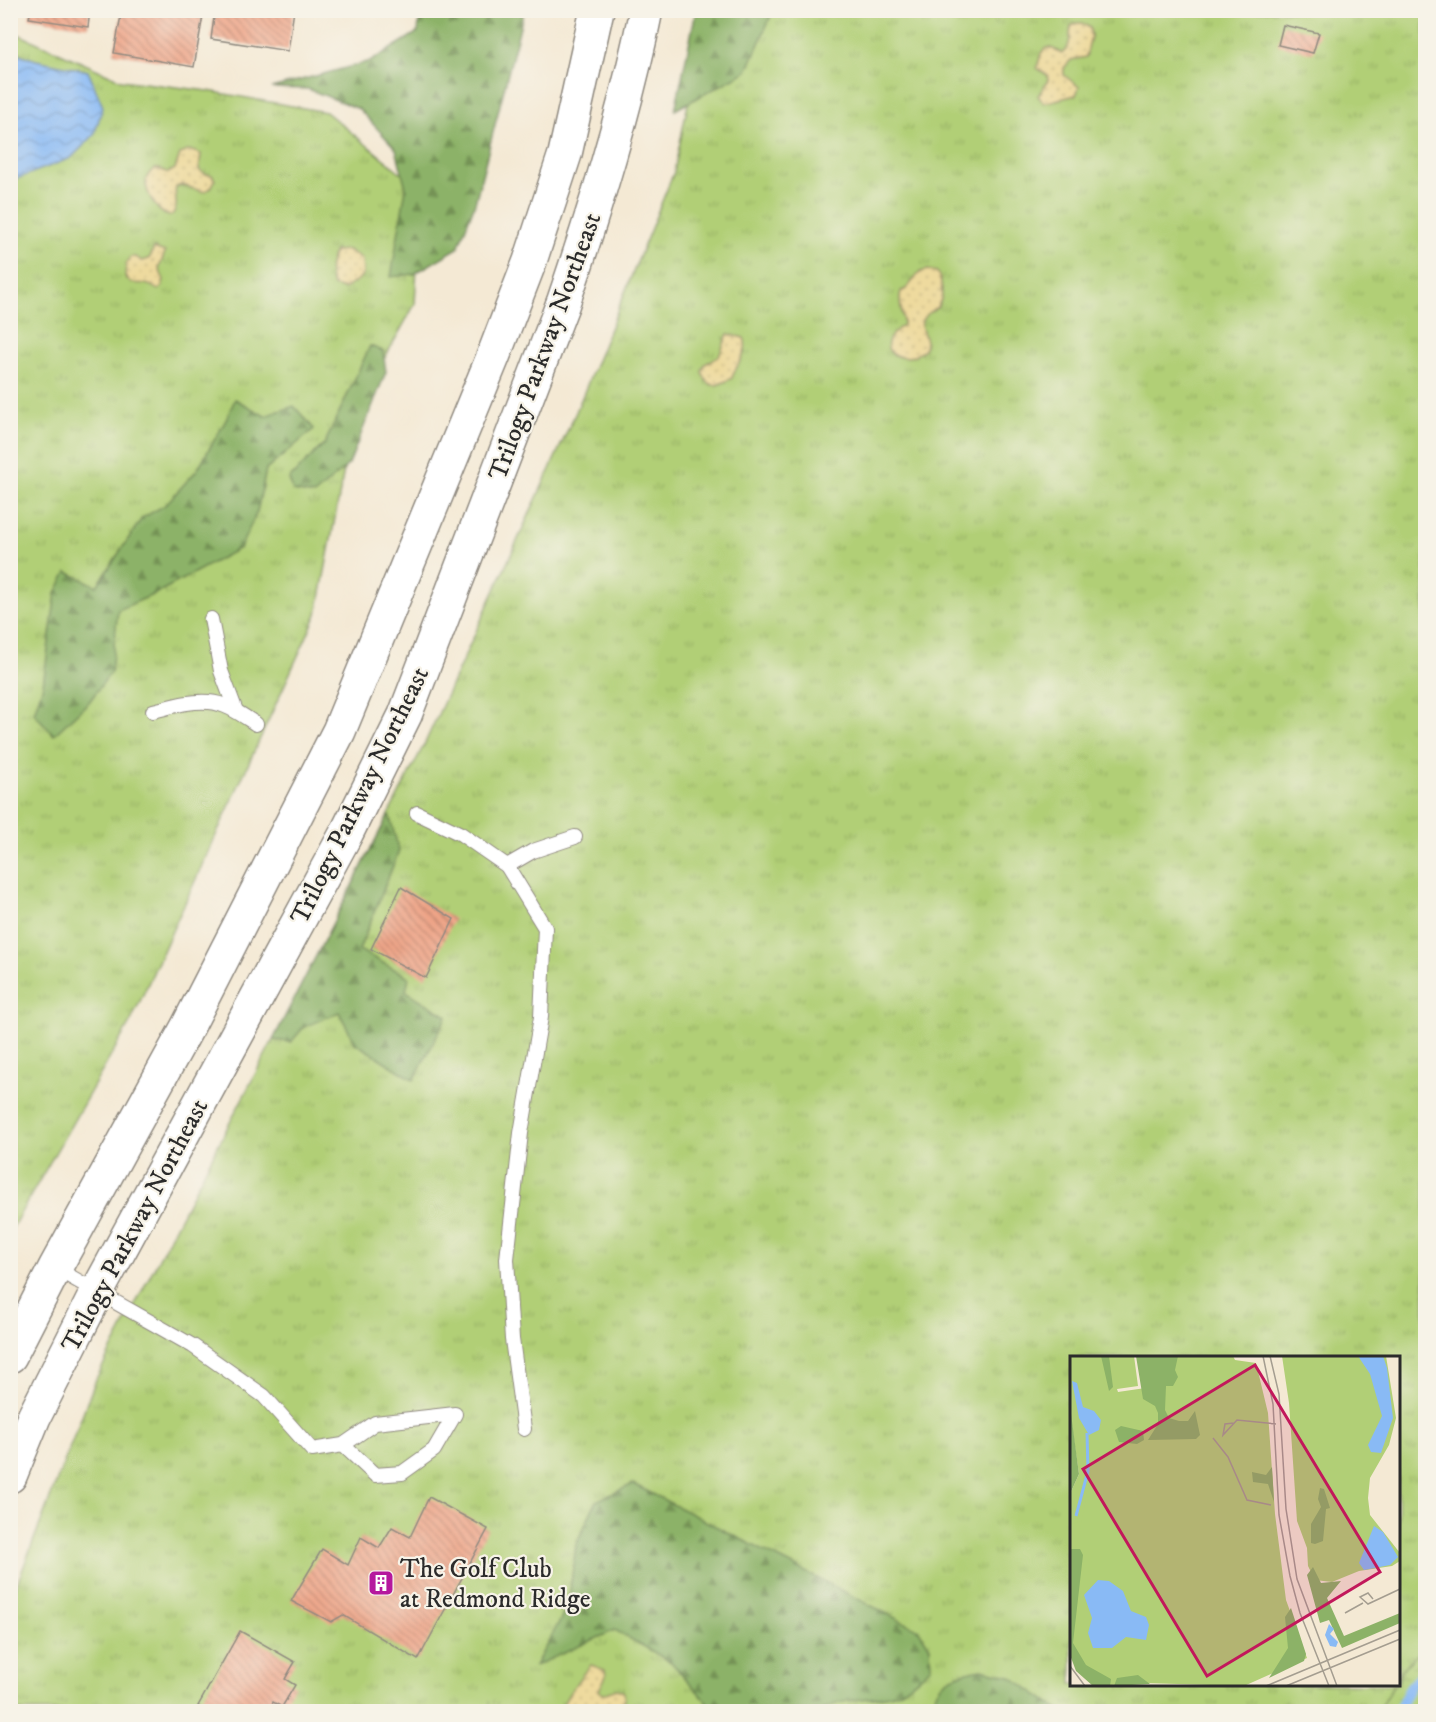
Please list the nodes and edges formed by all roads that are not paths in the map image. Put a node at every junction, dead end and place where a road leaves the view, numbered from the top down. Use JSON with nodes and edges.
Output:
{"nodes":[{"id":1,"x":597,"y":10,"type":"edge"},
{"id":2,"x":646,"y":10,"type":"edge"},
{"id":3,"x":211,"y":619,"type":"dead end"},
{"id":4,"x":153,"y":711,"type":"dead end"},
{"id":5,"x":236,"y":711,"type":"junction"},
{"id":6,"x":256,"y":724,"type":"dead end"},
{"id":7,"x":417,"y":813,"type":"dead end"},
{"id":8,"x":575,"y":837,"type":"dead end"},
{"id":9,"x":507,"y":866,"type":"junction"},
{"id":10,"x":55,"y":1268,"type":"junction"},
{"id":11,"x":97,"y":1292,"type":"junction"},
{"id":12,"x":10,"y":1356,"type":"edge"},
{"id":13,"x":524,"y":1429,"type":"dead end"},
{"id":14,"x":343,"y":1445,"type":"junction"},
{"id":15,"x":10,"y":1476,"type":"edge"}],
"edges":[{"from":1,"to":10,"type":"street","name":"Trilogy Parkway Northeast"},
{"from":2,"to":11,"type":"street","name":"Trilogy Parkway Northeast"},
{"from":3,"to":5,"type":"lane"},
{"from":4,"to":5,"type":"lane"},
{"from":5,"to":6,"type":"lane"},
{"from":7,"to":9,"type":"lane"},
{"from":8,"to":9,"type":"lane"},
{"from":9,"to":13,"type":"lane"},
{"from":10,"to":11,"type":"lane"},
{"from":10,"to":12,"type":"street","name":"Trilogy Parkway Northeast"},
{"from":11,"to":14,"type":"lane"},
{"from":11,"to":15,"type":"street","name":"Trilogy Parkway Northeast"},
{"from":14,"to":14,"type":"lane"}]}
